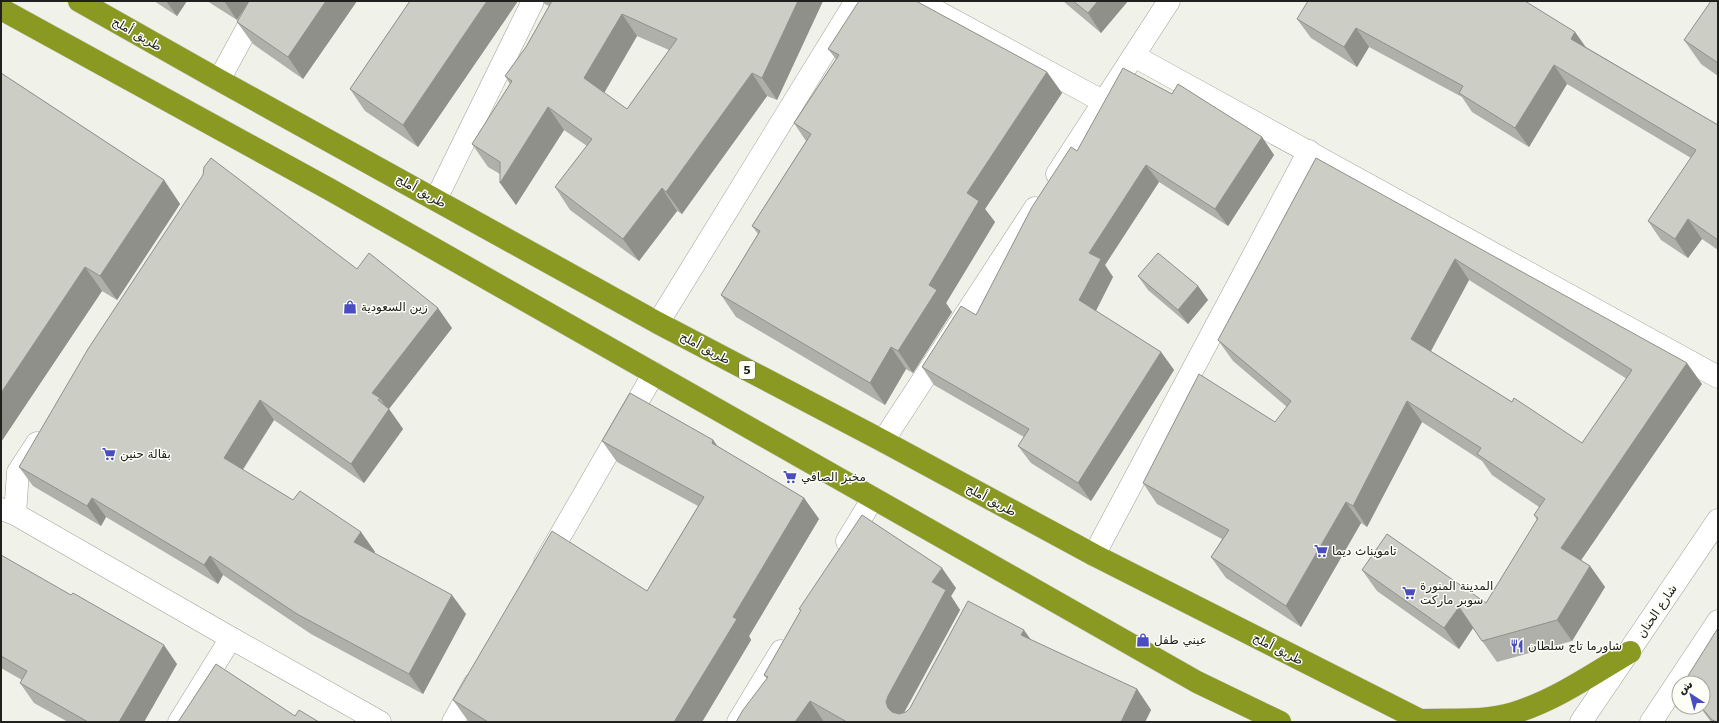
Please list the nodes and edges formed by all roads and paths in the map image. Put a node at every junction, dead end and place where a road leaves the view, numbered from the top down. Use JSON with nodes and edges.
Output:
{"nodes":[{"id":1,"x":79,"y":1,"type":"edge"},
{"id":2,"x":262,"y":1,"type":"edge"},
{"id":3,"x":533,"y":1,"type":"edge"},
{"id":4,"x":856,"y":1,"type":"edge"},
{"id":5,"x":918,"y":1,"type":"edge"},
{"id":6,"x":1169,"y":1,"type":"edge"},
{"id":7,"x":2,"y":12,"type":"edge"},
{"id":8,"x":1134,"y":56,"type":"junction"},
{"id":9,"x":219,"y":80,"type":"junction"},
{"id":10,"x":1104,"y":102,"type":"junction"},
{"id":11,"x":1309,"y":151,"type":"junction"},
{"id":12,"x":436,"y":199,"type":"junction"},
{"id":13,"x":658,"y":323,"type":"junction"},
{"id":14,"x":654,"y":374,"type":"junction"},
{"id":15,"x":1718,"y":377,"type":"edge"},
{"id":16,"x":48,"y":426,"type":"edge"},
{"id":17,"x":883,"y":441,"type":"junction"},
{"id":18,"x":873,"y":498,"type":"junction"},
{"id":19,"x":8,"y":512,"type":"edge"},
{"id":20,"x":1718,"y":520,"type":"edge"},
{"id":21,"x":1094,"y":556,"type":"junction"},
{"id":22,"x":836,"y":560,"type":"edge"},
{"id":23,"x":534,"y":581,"type":"edge"},
{"id":24,"x":1718,"y":621,"type":"edge"},
{"id":25,"x":791,"y":634,"type":"edge"},
{"id":26,"x":231,"y":638,"type":"junction"},
{"id":27,"x":1630,"y":652,"type":"junction"},
{"id":28,"x":487,"y":663,"type":"edge"},
{"id":29,"x":1422,"y":721,"type":"edge"},
{"id":30,"x":179,"y":722,"type":"edge"},
{"id":31,"x":380,"y":722,"type":"edge"},
{"id":32,"x":453,"y":722,"type":"edge"},
{"id":33,"x":738,"y":722,"type":"edge"},
{"id":34,"x":1280,"y":722,"type":"edge"},
{"id":35,"x":1581,"y":722,"type":"edge"},
{"id":36,"x":1652,"y":722,"type":"edge"}],
"edges":[{"from":1,"to":9,"type":"highway","name":"طريق أملج","number":"5"},
{"from":2,"to":9,"type":"street"},
{"from":3,"to":12,"type":"street"},
{"from":4,"to":13,"type":"street"},
{"from":5,"to":10,"type":"street"},
{"from":6,"to":8,"type":"street"},
{"from":7,"to":14,"type":"highway"},
{"from":8,"to":10,"type":"street"},
{"from":8,"to":11,"type":"street"},
{"from":9,"to":12,"type":"highway","name":"طريق أملج","number":"5"},
{"from":10,"to":17,"type":"street"},
{"from":11,"to":15,"type":"street"},
{"from":11,"to":21,"type":"street"},
{"from":12,"to":13,"type":"highway","name":"طريق أملج","number":"5"},
{"from":13,"to":17,"type":"highway","name":"طريق أملج","number":"5"},
{"from":14,"to":18,"type":"highway"},
{"from":14,"to":23,"type":"street"},
{"from":16,"to":19,"type":"street"},
{"from":17,"to":21,"type":"highway","name":"طريق أملج","number":"5"},
{"from":18,"to":22,"type":"street"},
{"from":18,"to":34,"type":"highway"},
{"from":19,"to":26,"type":"street"},
{"from":20,"to":27,"type":"street","name":"شارع الحنان"},
{"from":21,"to":29,"type":"highway","name":"طريق أملج","number":"5"},
{"from":24,"to":36,"type":"street"},
{"from":25,"to":33,"type":"street"},
{"from":26,"to":30,"type":"street"},
{"from":26,"to":31,"type":"street"},
{"from":27,"to":29,"type":"highway"},
{"from":27,"to":35,"type":"street","name":"شارع الحنان"},
{"from":28,"to":32,"type":"street"}]}
